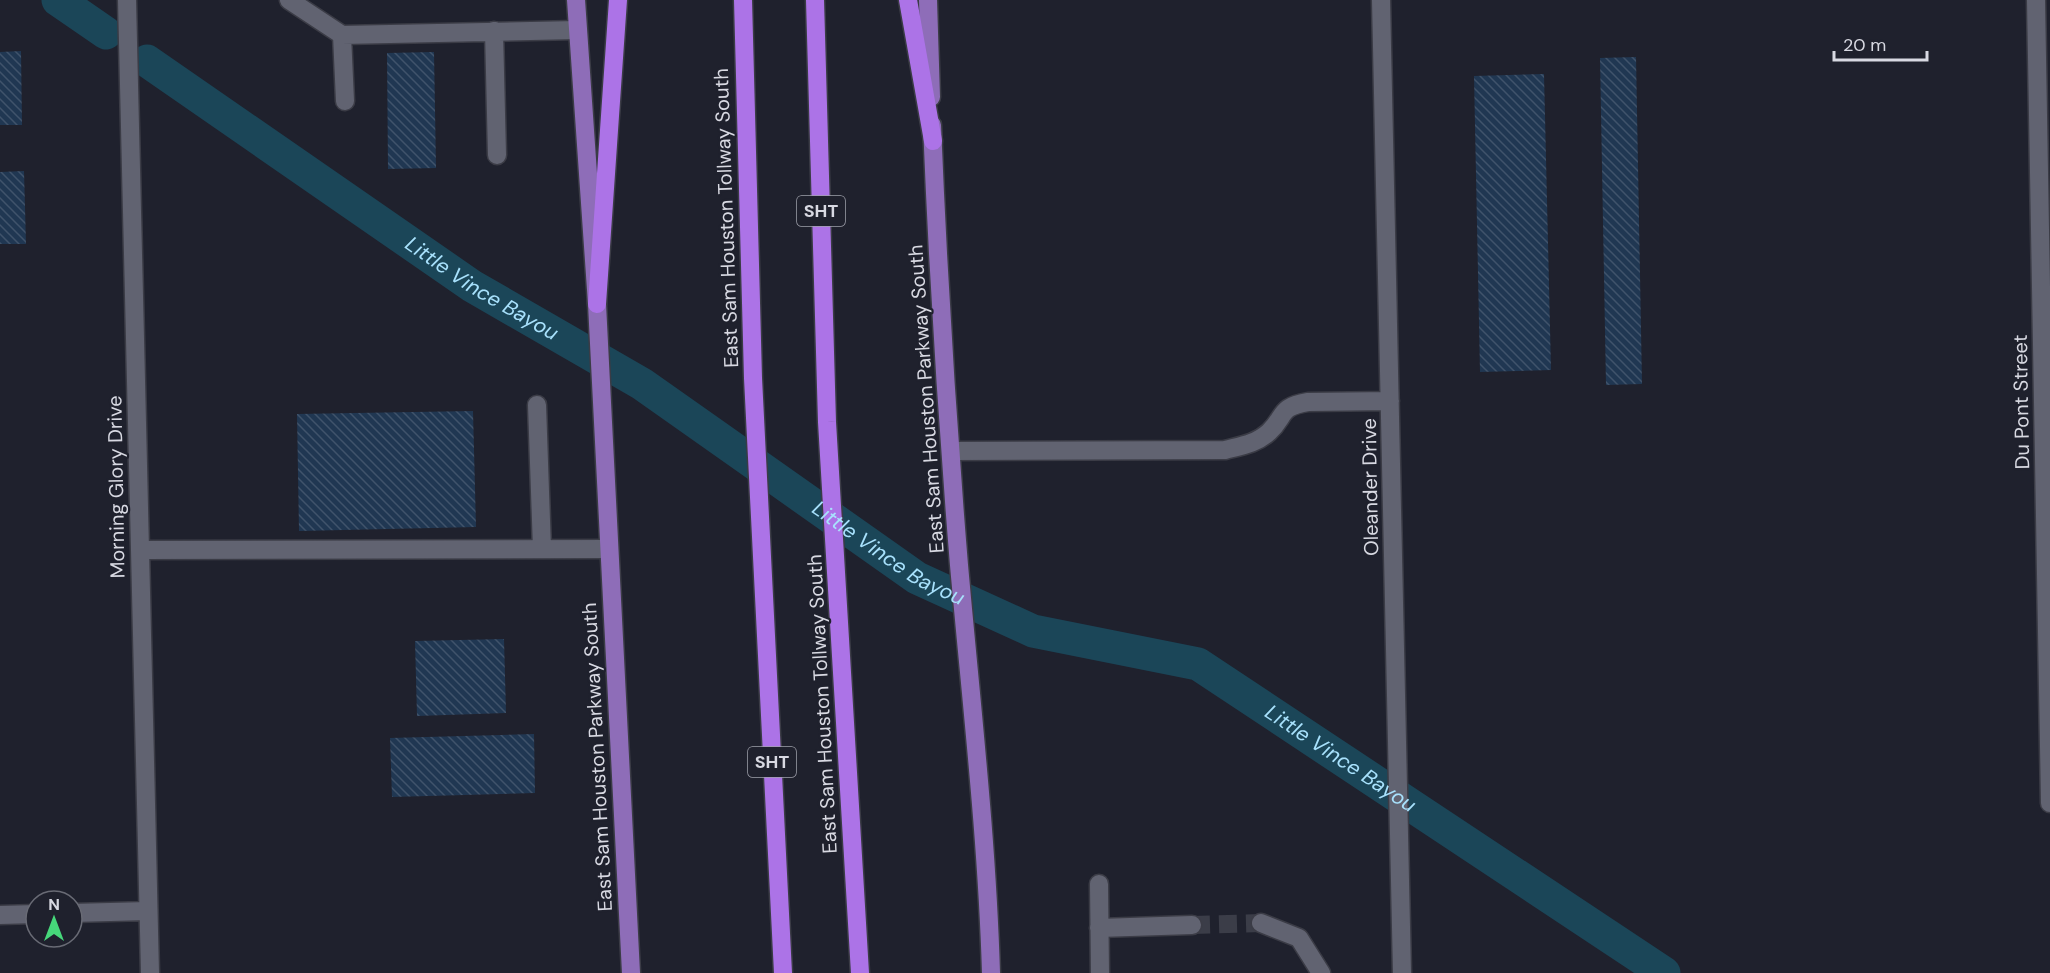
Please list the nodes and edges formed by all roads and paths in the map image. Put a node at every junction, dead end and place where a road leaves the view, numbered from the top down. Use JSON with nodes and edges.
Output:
{"nodes":[{"id":1,"x":127,"y":0,"type":"edge"},
{"id":2,"x":289,"y":0,"type":"edge"},
{"id":3,"x":576,"y":0,"type":"edge"},
{"id":4,"x":618,"y":0,"type":"edge"},
{"id":5,"x":743,"y":0,"type":"edge"},
{"id":6,"x":815,"y":0,"type":"edge"},
{"id":7,"x":908,"y":0,"type":"edge"},
{"id":8,"x":928,"y":0,"type":"edge"},
{"id":9,"x":1381,"y":0,"type":"edge"},
{"id":10,"x":2036,"y":0,"type":"edge"},
{"id":11,"x":577,"y":30,"type":"junction"},
{"id":12,"x":494,"y":31,"type":"junction"},
{"id":13,"x":342,"y":35,"type":"junction"},
{"id":14,"x":345,"y":101,"type":"dead end"},
{"id":15,"x":933,"y":141,"type":"junction"},
{"id":16,"x":497,"y":155,"type":"dead end"},
{"id":17,"x":597,"y":304,"type":"junction"},
{"id":18,"x":1390,"y":401,"type":"junction"},
{"id":19,"x":537,"y":405,"type":"dead end"},
{"id":20,"x":952,"y":451,"type":"junction"},
{"id":21,"x":542,"y":549,"type":"junction"},
{"id":22,"x":609,"y":549,"type":"junction"},
{"id":23,"x":140,"y":550,"type":"junction"},
{"id":24,"x":2050,"y":803,"type":"edge"},
{"id":25,"x":1099,"y":884,"type":"dead end"},
{"id":26,"x":148,"y":911,"type":"junction"},
{"id":27,"x":84,"y":913,"type":"edge"},
{"id":28,"x":24,"y":914,"type":"edge"},
{"id":29,"x":0,"y":915,"type":"edge"},
{"id":30,"x":1261,"y":923,"type":"tunnel mouth"},
{"id":31,"x":1192,"y":925,"type":"tunnel mouth"},
{"id":32,"x":1099,"y":928,"type":"junction"},
{"id":33,"x":150,"y":973,"type":"edge"},
{"id":34,"x":631,"y":973,"type":"edge"},
{"id":35,"x":783,"y":973,"type":"edge"},
{"id":36,"x":860,"y":973,"type":"edge"},
{"id":37,"x":991,"y":973,"type":"edge"},
{"id":38,"x":1100,"y":973,"type":"edge"},
{"id":39,"x":1321,"y":973,"type":"edge"},
{"id":40,"x":1402,"y":973,"type":"edge"}],
"edges":[{"from":1,"to":23,"type":"street","name":"Morning Glory Drive"},
{"from":2,"to":13,"type":"street"},
{"from":3,"to":11,"type":"main road","name":"East Sam Houston Parkway South"},
{"from":4,"to":17,"type":"highway"},
{"from":5,"to":35,"type":"highway","name":"East Sam Houston Tollway South","number":"SHT"},
{"from":6,"to":36,"type":"highway","name":"East Sam Houston Tollway South","number":"SHT"},
{"from":7,"to":15,"type":"highway"},
{"from":8,"to":15,"type":"main road","name":"East Sam Houston Parkway South"},
{"from":9,"to":18,"type":"street","name":"Oleander Drive"},
{"from":10,"to":24,"type":"street","name":"Du Pont Street"},
{"from":11,"to":12,"type":"street"},
{"from":11,"to":17,"type":"main road","name":"East Sam Houston Parkway South"},
{"from":12,"to":13,"type":"street"},
{"from":12,"to":16,"type":"street"},
{"from":13,"to":14,"type":"street"},
{"from":15,"to":20,"type":"main road","name":"East Sam Houston Parkway South"},
{"from":17,"to":22,"type":"main road","name":"East Sam Houston Parkway South"},
{"from":18,"to":20,"type":"street"},
{"from":18,"to":40,"type":"street","name":"Oleander Drive"},
{"from":19,"to":21,"type":"street"},
{"from":20,"to":37,"type":"main road","name":"East Sam Houston Parkway South"},
{"from":21,"to":22,"type":"street"},
{"from":21,"to":23,"type":"street"},
{"from":22,"to":34,"type":"main road","name":"East Sam Houston Parkway South"},
{"from":23,"to":26,"type":"street","name":"Morning Glory Drive"},
{"from":25,"to":32,"type":"street"},
{"from":26,"to":27,"type":"street"},
{"from":26,"to":33,"type":"street","name":"Morning Glory Drive"},
{"from":28,"to":29,"type":"street"},
{"from":30,"to":39,"type":"street"},
{"from":31,"to":32,"type":"street"},
{"from":32,"to":38,"type":"street"}]}
